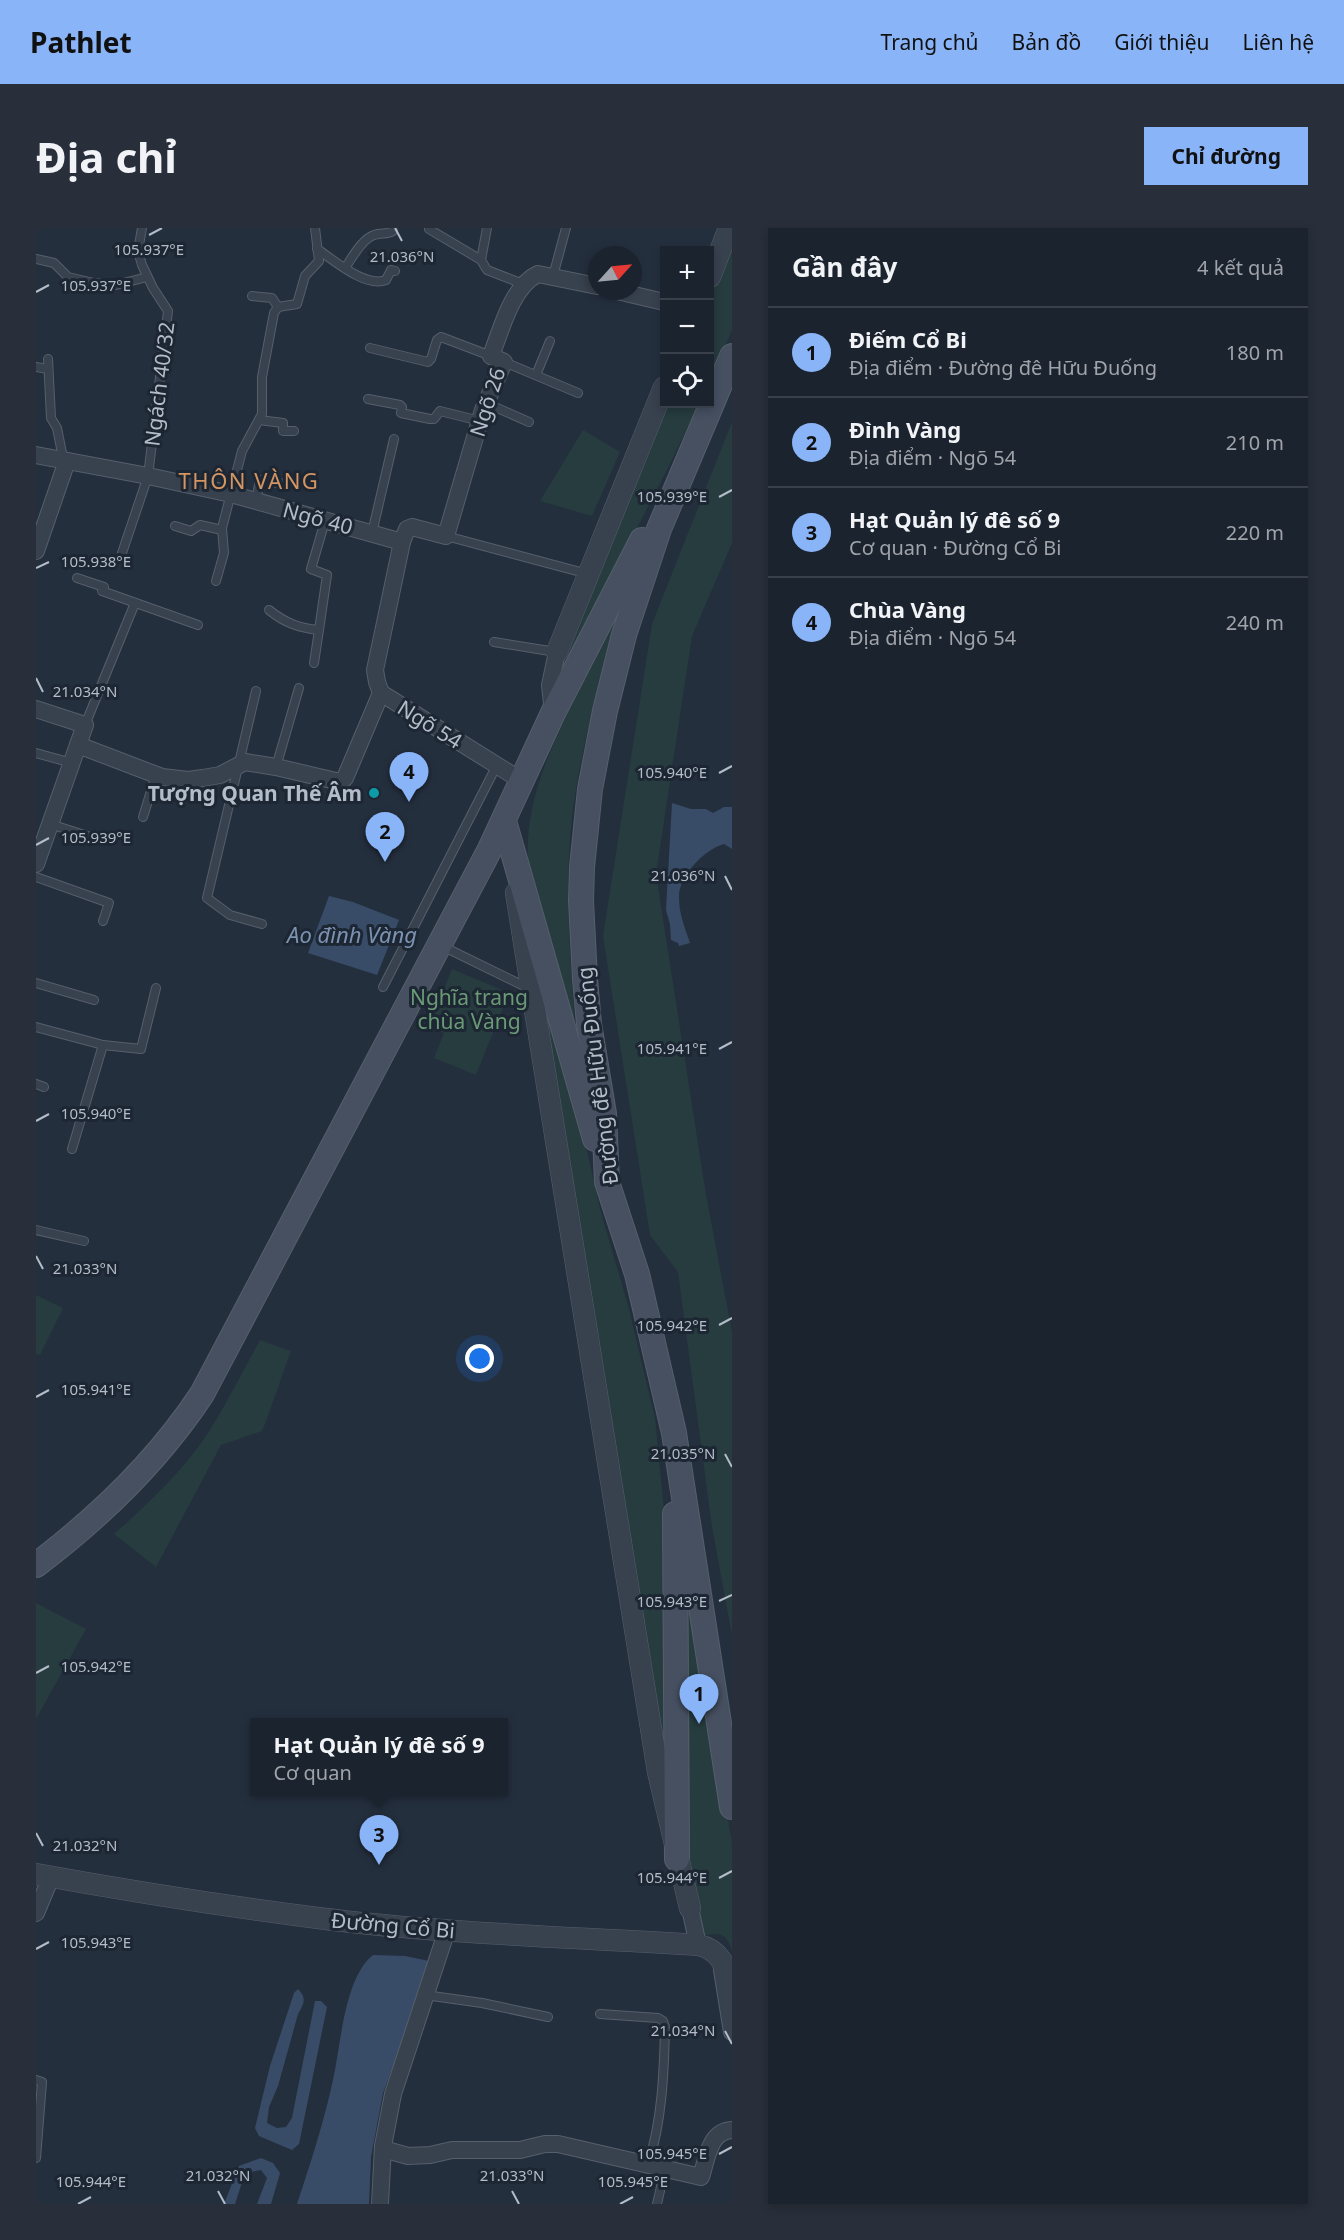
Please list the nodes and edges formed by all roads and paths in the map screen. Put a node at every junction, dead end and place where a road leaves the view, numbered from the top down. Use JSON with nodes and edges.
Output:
{"nodes":[{"id":1,"x":142,"y":228,"type":"edge"},
{"id":2,"x":315,"y":228,"type":"edge"},
{"id":3,"x":487,"y":228,"type":"edge"},
{"id":4,"x":566,"y":228,"type":"edge"},
{"id":5,"x":729,"y":228,"type":"edge"},
{"id":6,"x":429,"y":229,"type":"edge"},
{"id":7,"x":393,"y":231,"type":"dead end"},
{"id":8,"x":317,"y":249,"type":"junction"},
{"id":9,"x":36,"y":259,"type":"edge"},
{"id":10,"x":481,"y":260,"type":"junction"},
{"id":11,"x":714,"y":267,"type":"edge"},
{"id":12,"x":345,"y":268,"type":"junction"},
{"id":13,"x":395,"y":271,"type":"dead end"},
{"id":14,"x":553,"y":276,"type":"junction"},
{"id":15,"x":147,"y":277,"type":"junction"},
{"id":16,"x":523,"y":284,"type":"junction"},
{"id":17,"x":588,"y":284,"type":"edge"},
{"id":18,"x":252,"y":296,"type":"dead end"},
{"id":19,"x":642,"y":297,"type":"edge"},
{"id":20,"x":660,"y":301,"type":"edge"},
{"id":21,"x":278,"y":306,"type":"junction"},
{"id":22,"x":550,"y":341,"type":"dead end"},
{"id":23,"x":370,"y":348,"type":"dead end"},
{"id":24,"x":732,"y":356,"type":"edge"},
{"id":25,"x":497,"y":359,"type":"junction"},
{"id":26,"x":36,"y":367,"type":"edge"},
{"id":27,"x":536,"y":375,"type":"junction"},
{"id":28,"x":578,"y":393,"type":"dead end"},
{"id":29,"x":715,"y":396,"type":"junction"},
{"id":30,"x":660,"y":397,"type":"edge"},
{"id":31,"x":368,"y":399,"type":"dead end"},
{"id":32,"x":486,"y":403,"type":"junction"},
{"id":33,"x":259,"y":420,"type":"junction"},
{"id":34,"x":480,"y":421,"type":"junction"},
{"id":35,"x":529,"y":422,"type":"dead end"},
{"id":36,"x":294,"y":431,"type":"dead end"},
{"id":37,"x":394,"y":439,"type":"dead end"},
{"id":38,"x":36,"y":455,"type":"edge"},
{"id":39,"x":67,"y":461,"type":"junction"},
{"id":40,"x":148,"y":476,"type":"junction"},
{"id":41,"x":284,"y":484,"type":"dead end"},
{"id":42,"x":231,"y":494,"type":"junction"},
{"id":43,"x":256,"y":501,"type":"junction"},
{"id":44,"x":325,"y":521,"type":"junction"},
{"id":45,"x":175,"y":526,"type":"dead end"},
{"id":46,"x":222,"y":530,"type":"junction"},
{"id":47,"x":372,"y":533,"type":"junction"},
{"id":48,"x":446,"y":536,"type":"junction"},
{"id":49,"x":402,"y":542,"type":"junction"},
{"id":50,"x":36,"y":552,"type":"edge"},
{"id":51,"x":122,"y":553,"type":"dead end"},
{"id":52,"x":588,"y":574,"type":"junction"},
{"id":53,"x":77,"y":578,"type":"dead end"},
{"id":54,"x":216,"y":581,"type":"dead end"},
{"id":55,"x":135,"y":603,"type":"junction"},
{"id":56,"x":268,"y":610,"type":"dead end"},
{"id":57,"x":198,"y":625,"type":"dead end"},
{"id":58,"x":319,"y":630,"type":"junction"},
{"id":59,"x":495,"y":642,"type":"dead end"},
{"id":60,"x":557,"y":652,"type":"junction"},
{"id":61,"x":314,"y":663,"type":"dead end"},
{"id":62,"x":299,"y":688,"type":"dead end"},
{"id":63,"x":256,"y":691,"type":"dead end"},
{"id":64,"x":381,"y":693,"type":"junction"},
{"id":65,"x":36,"y":709,"type":"edge"},
{"id":66,"x":553,"y":713,"type":"junction"},
{"id":67,"x":85,"y":725,"type":"junction"},
{"id":68,"x":78,"y":745,"type":"junction"},
{"id":69,"x":36,"y":753,"type":"edge"},
{"id":70,"x":72,"y":763,"type":"junction"},
{"id":71,"x":238,"y":765,"type":"junction"},
{"id":72,"x":496,"y":765,"type":"junction"},
{"id":73,"x":276,"y":767,"type":"junction"},
{"id":74,"x":156,"y":775,"type":"junction"},
{"id":75,"x":522,"y":781,"type":"junction"},
{"id":76,"x":143,"y":817,"type":"dead end"},
{"id":77,"x":504,"y":821,"type":"junction"},
{"id":78,"x":50,"y":824,"type":"junction"},
{"id":79,"x":103,"y":842,"type":"dead end"},
{"id":80,"x":36,"y":864,"type":"edge"},
{"id":81,"x":36,"y":877,"type":"edge"},
{"id":82,"x":104,"y":921,"type":"dead end"},
{"id":83,"x":262,"y":924,"type":"dead end"},
{"id":84,"x":439,"y":945,"type":"junction"},
{"id":85,"x":36,"y":983,"type":"edge"},
{"id":86,"x":383,"y":987,"type":"dead end"},
{"id":87,"x":156,"y":988,"type":"dead end"},
{"id":88,"x":531,"y":990,"type":"junction"},
{"id":89,"x":94,"y":1000,"type":"dead end"},
{"id":90,"x":36,"y":1027,"type":"edge"},
{"id":91,"x":103,"y":1045,"type":"junction"},
{"id":92,"x":72,"y":1149,"type":"dead end"},
{"id":93,"x":607,"y":1182,"type":"junction"},
{"id":94,"x":36,"y":1230,"type":"edge"},
{"id":95,"x":84,"y":1241,"type":"dead end"},
{"id":96,"x":674,"y":1433,"type":"junction"},
{"id":97,"x":36,"y":1565,"type":"edge"},
{"id":98,"x":732,"y":1807,"type":"edge"},
{"id":99,"x":677,"y":1859,"type":"junction"},
{"id":100,"x":44,"y":1875,"type":"edge"},
{"id":101,"x":690,"y":1908,"type":"joint"},
{"id":102,"x":36,"y":1913,"type":"edge"},
{"id":103,"x":447,"y":1930,"type":"junction"},
{"id":104,"x":698,"y":1945,"type":"junction"},
{"id":105,"x":720,"y":1957,"type":"junction"},
{"id":106,"x":732,"y":1984,"type":"edge"},
{"id":107,"x":425,"y":1995,"type":"junction"},
{"id":108,"x":600,"y":2014,"type":"dead end"},
{"id":109,"x":548,"y":2017,"type":"dead end"},
{"id":110,"x":732,"y":2032,"type":"edge"},
{"id":111,"x":36,"y":2080,"type":"edge"},
{"id":112,"x":732,"y":2130,"type":"edge"},
{"id":113,"x":383,"y":2149,"type":"junction"},
{"id":114,"x":36,"y":2158,"type":"edge"},
{"id":115,"x":648,"y":2165,"type":"junction"},
{"id":116,"x":665,"y":2169,"type":"junction"},
{"id":117,"x":380,"y":2204,"type":"edge"},
{"id":118,"x":657,"y":2204,"type":"edge"}],
"edges":[{"from":1,"to":15,"type":"lane","name":"Ngách 40/32"},
{"from":2,"to":8,"type":"lane"},
{"from":3,"to":10,"type":"lane"},
{"from":4,"to":14,"type":"lane"},
{"from":5,"to":11,"type":"street"},
{"from":6,"to":10,"type":"lane"},
{"from":7,"to":12,"type":"lane"},
{"from":8,"to":12,"type":"lane"},
{"from":8,"to":21,"type":"lane"},
{"from":9,"to":15,"type":"lane"},
{"from":10,"to":16,"type":"lane"},
{"from":12,"to":13,"type":"lane"},
{"from":14,"to":16,"type":"street"},
{"from":14,"to":17,"type":"street"},
{"from":15,"to":40,"type":"lane","name":"Ngách 40/32"},
{"from":16,"to":25,"type":"street","name":"Ngõ 26"},
{"from":18,"to":21,"type":"lane"},
{"from":19,"to":20,"type":"street"},
{"from":21,"to":33,"type":"lane"},
{"from":22,"to":27,"type":"lane"},
{"from":23,"to":25,"type":"lane"},
{"from":24,"to":29,"type":"main road","name":"Đường đê Hữu Đuống"},
{"from":25,"to":27,"type":"lane"},
{"from":25,"to":32,"type":"street","name":"Ngõ 26"},
{"from":26,"to":39,"type":"lane"},
{"from":27,"to":28,"type":"lane"},
{"from":29,"to":66,"type":"main road"},
{"from":29,"to":93,"type":"main road","name":"Đường đê Hữu Đuống"},
{"from":30,"to":52,"type":"street"},
{"from":31,"to":34,"type":"lane"},
{"from":32,"to":34,"type":"street","name":"Ngõ 26"},
{"from":32,"to":35,"type":"lane"},
{"from":33,"to":36,"type":"lane"},
{"from":33,"to":42,"type":"lane"},
{"from":34,"to":48,"type":"street","name":"Ngõ 26"},
{"from":37,"to":47,"type":"lane"},
{"from":38,"to":39,"type":"street","name":"Ngõ 40"},
{"from":39,"to":40,"type":"street","name":"Ngõ 40"},
{"from":39,"to":50,"type":"street"},
{"from":40,"to":42,"type":"street","name":"Ngõ 40"},
{"from":40,"to":51,"type":"lane","name":"Ngách 40/32"},
{"from":41,"to":43,"type":"lane"},
{"from":42,"to":43,"type":"street","name":"Ngõ 40"},
{"from":42,"to":46,"type":"lane"},
{"from":43,"to":44,"type":"street","name":"Ngõ 40"},
{"from":44,"to":47,"type":"street","name":"Ngõ 40"},
{"from":44,"to":58,"type":"lane"},
{"from":45,"to":46,"type":"lane"},
{"from":46,"to":54,"type":"lane"},
{"from":47,"to":49,"type":"street","name":"Ngõ 40"},
{"from":48,"to":49,"type":"street"},
{"from":48,"to":52,"type":"lane"},
{"from":49,"to":64,"type":"street"},
{"from":52,"to":60,"type":"street"},
{"from":53,"to":55,"type":"lane"},
{"from":55,"to":57,"type":"lane"},
{"from":55,"to":67,"type":"lane"},
{"from":56,"to":58,"type":"lane"},
{"from":58,"to":61,"type":"lane"},
{"from":59,"to":60,"type":"lane"},
{"from":60,"to":66,"type":"street"},
{"from":62,"to":73,"type":"lane"},
{"from":63,"to":71,"type":"lane"},
{"from":64,"to":72,"type":"street","name":"Ngõ 54"},
{"from":64,"to":73,"type":"street","name":"Ngõ 54"},
{"from":65,"to":67,"type":"street"},
{"from":66,"to":75,"type":"main road"},
{"from":67,"to":68,"type":"street"},
{"from":68,"to":70,"type":"street"},
{"from":68,"to":74,"type":"street","name":"Ngõ 54"},
{"from":69,"to":70,"type":"lane"},
{"from":70,"to":78,"type":"street"},
{"from":71,"to":73,"type":"street","name":"Ngõ 54"},
{"from":71,"to":74,"type":"street","name":"Ngõ 54"},
{"from":71,"to":83,"type":"lane"},
{"from":72,"to":75,"type":"street","name":"Ngõ 54"},
{"from":72,"to":86,"type":"lane"},
{"from":74,"to":76,"type":"lane"},
{"from":75,"to":77,"type":"main road"},
{"from":77,"to":84,"type":"main road"},
{"from":77,"to":88,"type":"street"},
{"from":77,"to":93,"type":"main road"},
{"from":78,"to":79,"type":"lane"},
{"from":78,"to":80,"type":"street"},
{"from":81,"to":82,"type":"lane"},
{"from":84,"to":88,"type":"lane"},
{"from":84,"to":97,"type":"main road"},
{"from":85,"to":89,"type":"lane"},
{"from":87,"to":91,"type":"lane"},
{"from":88,"to":99,"type":"street"},
{"from":90,"to":91,"type":"lane"},
{"from":91,"to":92,"type":"lane"},
{"from":93,"to":96,"type":"main road","name":"Đường đê Hữu Đuống"},
{"from":94,"to":95,"type":"lane"},
{"from":96,"to":98,"type":"main road","name":"Đường đê Hữu Đuống"},
{"from":96,"to":99,"type":"main road"},
{"from":99,"to":101,"type":"street"},
{"from":100,"to":102,"type":"street"},
{"from":100,"to":103,"type":"street","name":"Đường Cổ Bi"},
{"from":101,"to":104,"type":"street"},
{"from":103,"to":104,"type":"street","name":"Đường Cổ Bi"},
{"from":103,"to":107,"type":"street"},
{"from":104,"to":105,"type":"street","name":"Đường Cổ Bi"},
{"from":105,"to":106,"type":"street"},
{"from":105,"to":110,"type":"street"},
{"from":107,"to":109,"type":"lane"},
{"from":107,"to":113,"type":"street"},
{"from":108,"to":115,"type":"lane"},
{"from":111,"to":114,"type":"lane"},
{"from":112,"to":116,"type":"street"},
{"from":113,"to":115,"type":"street"},
{"from":113,"to":117,"type":"street"},
{"from":115,"to":116,"type":"street"},
{"from":116,"to":118,"type":"lane"}]}
